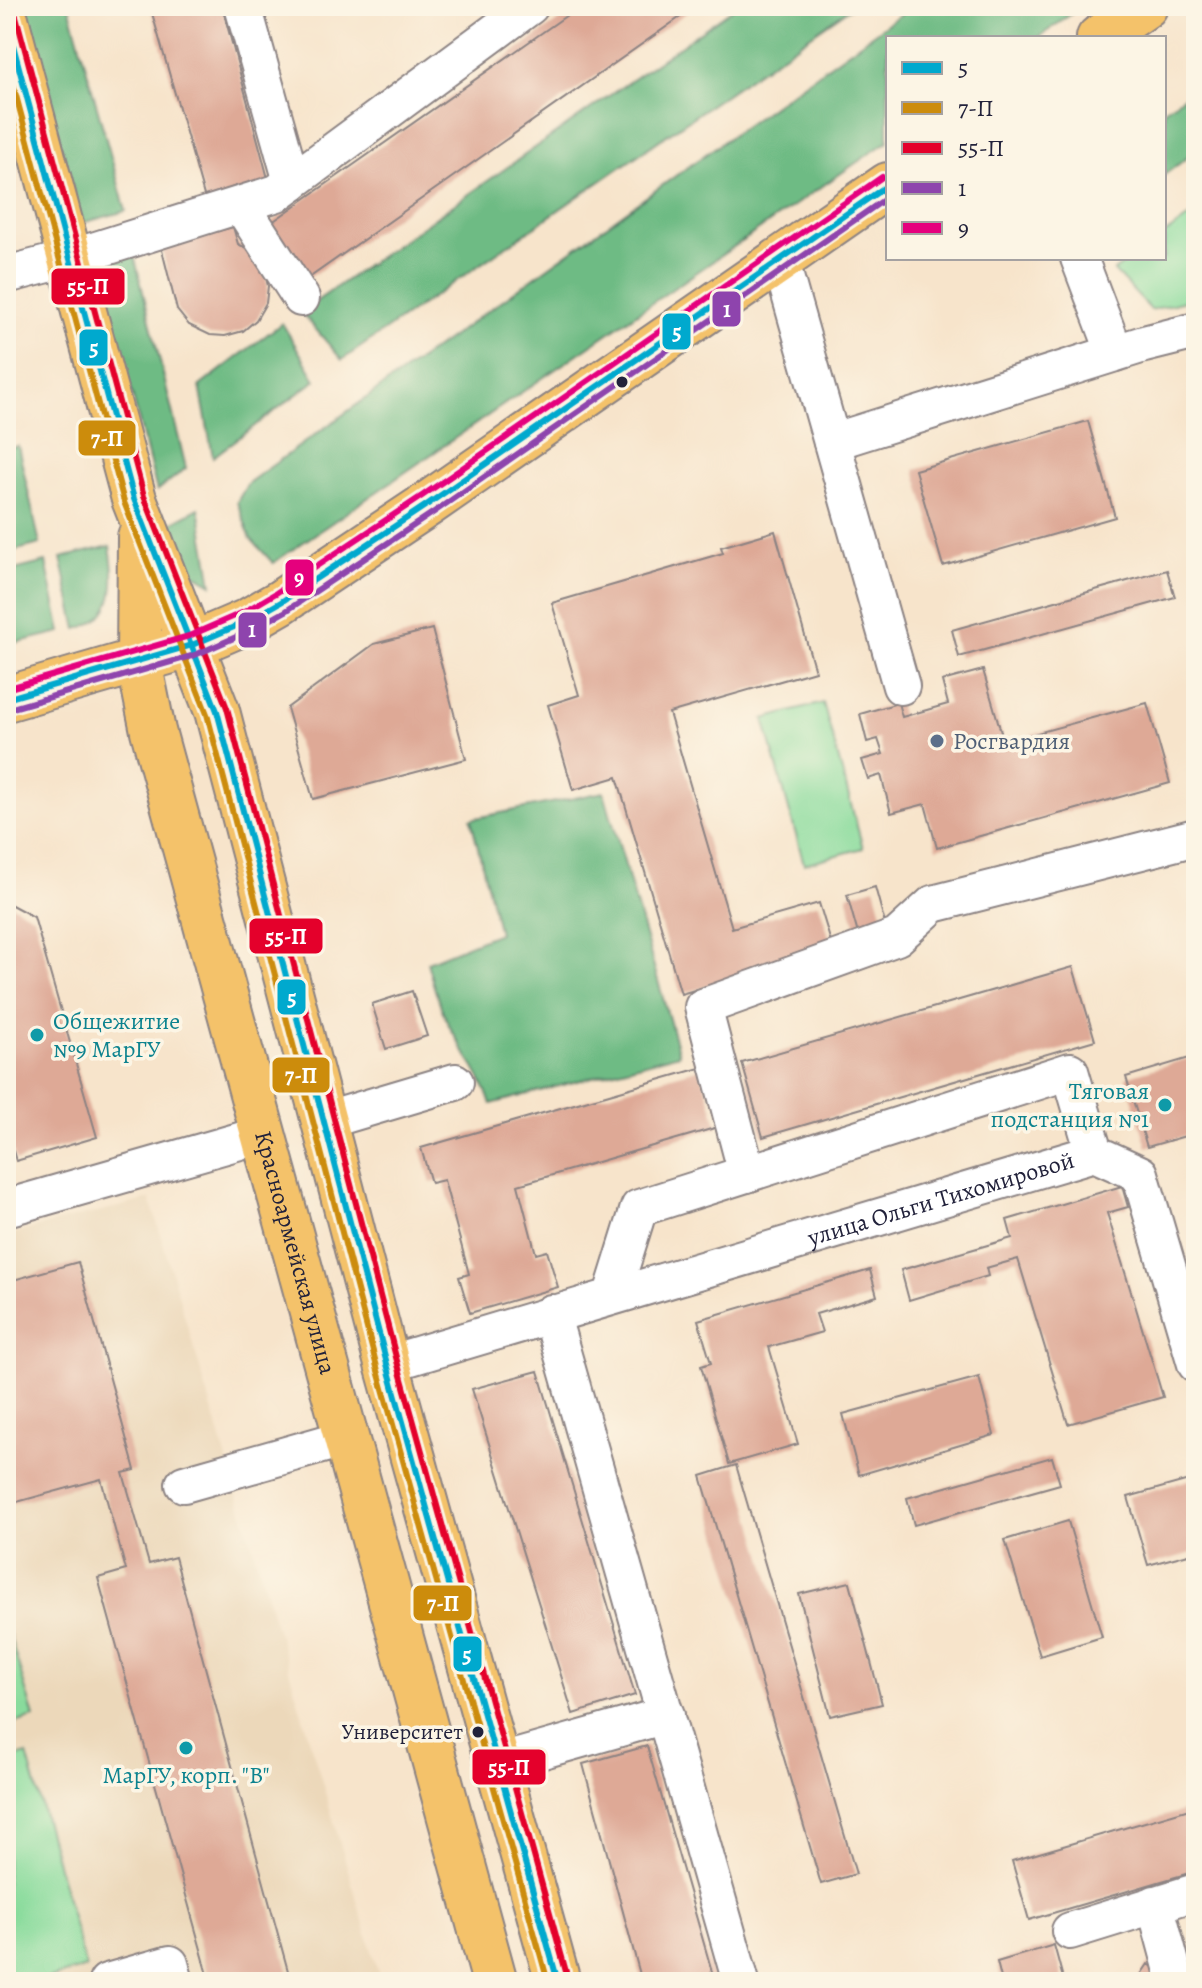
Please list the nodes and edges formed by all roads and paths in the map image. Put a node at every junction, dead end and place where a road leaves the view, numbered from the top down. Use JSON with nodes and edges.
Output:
{"nodes":[{"id":1,"x":243,"y":6,"type":"edge"},
{"id":2,"x":530,"y":6,"type":"edge"},
{"id":3,"x":1142,"y":7,"type":"edge"},
{"id":4,"x":6,"y":19,"type":"edge"},
{"id":5,"x":1102,"y":36,"type":"edge"},
{"id":6,"x":292,"y":182,"type":"junction"},
{"id":7,"x":886,"y":186,"type":"edge"},
{"id":8,"x":241,"y":205,"type":"junction"},
{"id":9,"x":71,"y":258,"type":"junction"},
{"id":10,"x":780,"y":259,"type":"junction"},
{"id":11,"x":1080,"y":260,"type":"edge"},
{"id":12,"x":6,"y":275,"type":"edge"},
{"id":13,"x":301,"y":298,"type":"dead end"},
{"id":14,"x":1196,"y":331,"type":"edge"},
{"id":15,"x":1115,"y":353,"type":"junction"},
{"id":16,"x":832,"y":442,"type":"junction"},
{"id":17,"x":140,"y":518,"type":"junction"},
{"id":18,"x":192,"y":645,"type":"junction"},
{"id":19,"x":139,"y":662,"type":"junction"},
{"id":20,"x":901,"y":686,"type":"dead end"},
{"id":21,"x":6,"y":699,"type":"edge"},
{"id":22,"x":1196,"y":837,"type":"edge"},
{"id":23,"x":455,"y":1082,"type":"dead end"},
{"id":24,"x":324,"y":1121,"type":"junction"},
{"id":25,"x":264,"y":1134,"type":"junction"},
{"id":26,"x":1094,"y":1153,"type":"junction"},
{"id":27,"x":747,"y":1174,"type":"junction"},
{"id":28,"x":6,"y":1208,"type":"edge"},
{"id":29,"x":612,"y":1295,"type":"junction"},
{"id":30,"x":551,"y":1313,"type":"junction"},
{"id":31,"x":387,"y":1364,"type":"junction"},
{"id":32,"x":1196,"y":1364,"type":"edge"},
{"id":33,"x":346,"y":1438,"type":"junction"},
{"id":34,"x":184,"y":1484,"type":"dead end"},
{"id":35,"x":666,"y":1715,"type":"junction"},
{"id":36,"x":497,"y":1763,"type":"junction"},
{"id":37,"x":1196,"y":1892,"type":"edge"},
{"id":38,"x":1155,"y":1904,"type":"junction"},
{"id":39,"x":1070,"y":1931,"type":"dead end"},
{"id":40,"x":107,"y":1982,"type":"edge"},
{"id":41,"x":175,"y":1982,"type":"edge"},
{"id":42,"x":495,"y":1982,"type":"edge"},
{"id":43,"x":558,"y":1982,"type":"edge"},
{"id":44,"x":741,"y":1982,"type":"edge"},
{"id":45,"x":1176,"y":1982,"type":"edge"}],
"edges":[{"from":1,"to":6,"type":"lane"},
{"from":2,"to":6,"type":"lane"},
{"from":3,"to":5,"type":"main road"},
{"from":4,"to":9,"type":"main road","name":"Красноармейская улица"},
{"from":6,"to":8,"type":"lane"},
{"from":7,"to":10,"type":"main road"},
{"from":8,"to":9,"type":"lane"},
{"from":8,"to":13,"type":"lane"},
{"from":9,"to":12,"type":"lane"},
{"from":9,"to":17,"type":"main road","name":"Красноармейская улица"},
{"from":10,"to":16,"type":"lane"},
{"from":10,"to":18,"type":"main road"},
{"from":11,"to":15,"type":"lane"},
{"from":14,"to":15,"type":"lane"},
{"from":15,"to":16,"type":"lane"},
{"from":16,"to":20,"type":"lane"},
{"from":17,"to":18,"type":"main road","name":"Красноармейская улица"},
{"from":17,"to":19,"type":"main road","name":"Красноармейская улица"},
{"from":18,"to":19,"type":"main road"},
{"from":18,"to":24,"type":"main road","name":"Красноармейская улица"},
{"from":19,"to":21,"type":"main road"},
{"from":19,"to":25,"type":"main road","name":"Красноармейская улица"},
{"from":22,"to":27,"type":"lane"},
{"from":23,"to":24,"type":"lane"},
{"from":24,"to":31,"type":"main road","name":"Красноармейская улица"},
{"from":25,"to":28,"type":"lane"},
{"from":25,"to":33,"type":"main road","name":"Красноармейская улица"},
{"from":26,"to":27,"type":"lane","name":"улица Ольги Тихомировой"},
{"from":26,"to":29,"type":"lane","name":"улица Ольги Тихомировой"},
{"from":26,"to":32,"type":"lane"},
{"from":27,"to":29,"type":"lane","name":"улица Ольги Тихомировой"},
{"from":29,"to":30,"type":"lane","name":"улица Ольги Тихомировой"},
{"from":30,"to":31,"type":"lane","name":"улица Ольги Тихомировой"},
{"from":30,"to":35,"type":"lane"},
{"from":31,"to":36,"type":"main road","name":"Красноармейская улица"},
{"from":33,"to":34,"type":"lane"},
{"from":33,"to":42,"type":"main road","name":"Красноармейская улица"},
{"from":35,"to":36,"type":"lane"},
{"from":35,"to":44,"type":"lane"},
{"from":36,"to":43,"type":"main road","name":"Красноармейская улица"},
{"from":37,"to":38,"type":"lane"},
{"from":38,"to":39,"type":"lane"},
{"from":38,"to":45,"type":"lane"},
{"from":40,"to":41,"type":"lane"}]}
